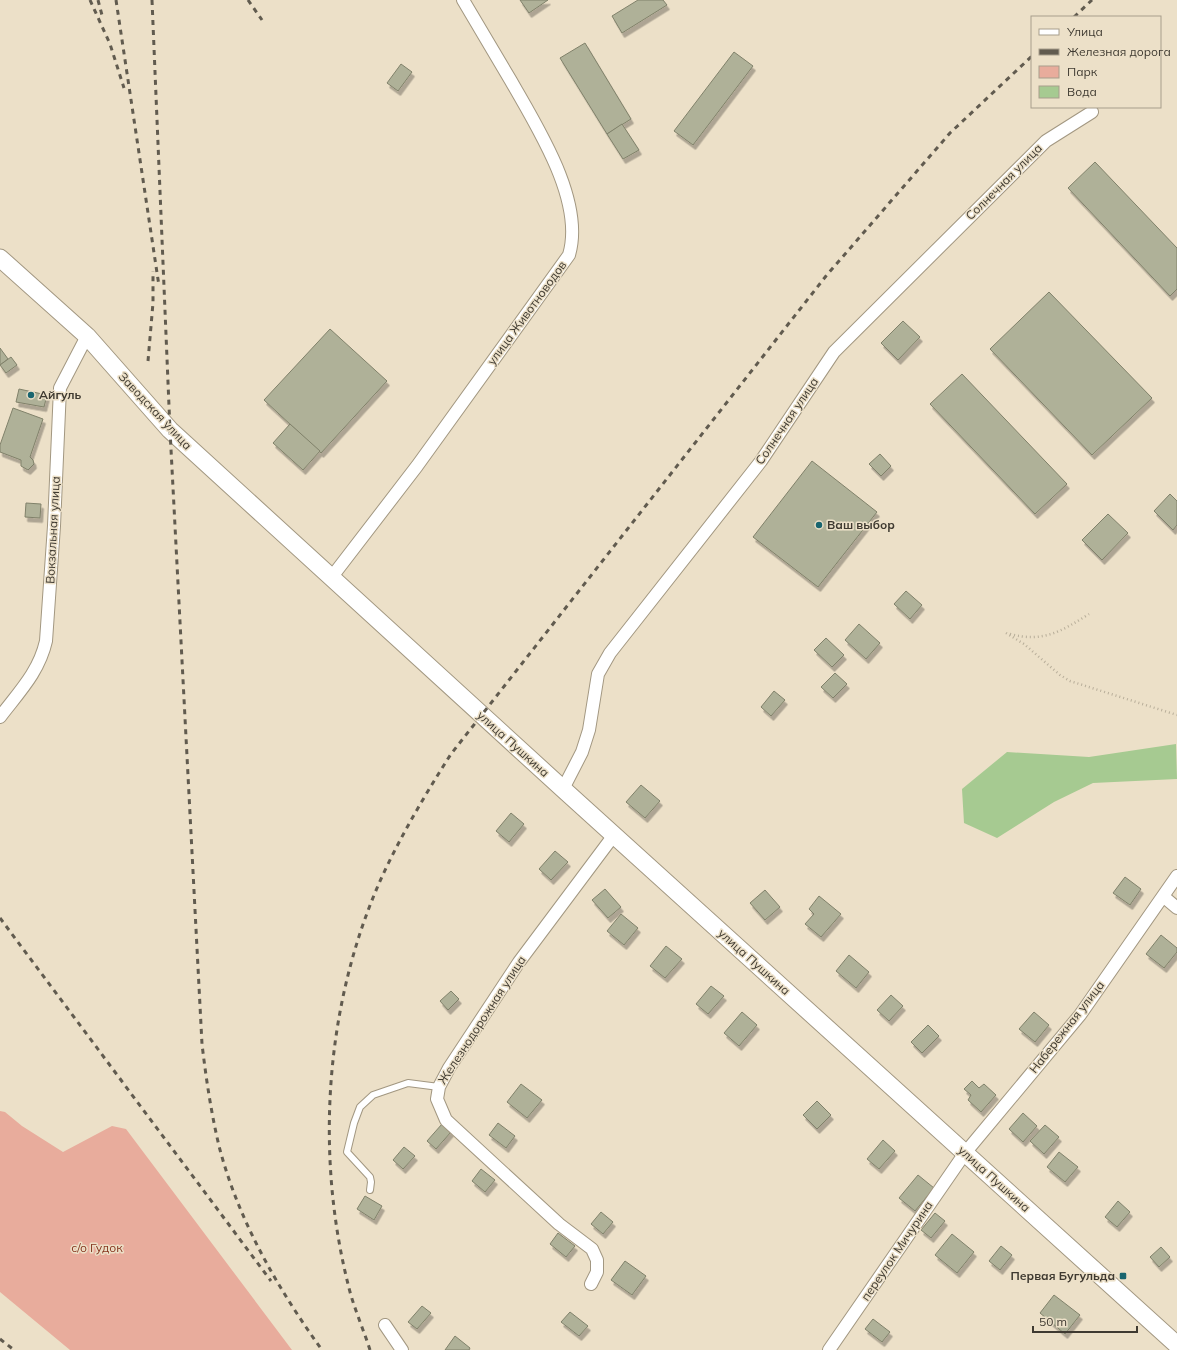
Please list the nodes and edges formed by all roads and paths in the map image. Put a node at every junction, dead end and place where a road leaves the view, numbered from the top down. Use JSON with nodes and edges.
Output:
{"nodes":[{"id":1,"x":463,"y":0,"type":"edge"},
{"id":2,"x":1092,"y":112,"type":"dead end"},
{"id":3,"x":0,"y":258,"type":"edge"},
{"id":4,"x":87,"y":336,"type":"junction"},
{"id":5,"x":330,"y":578,"type":"junction"},
{"id":6,"x":1089,"y":614,"type":"dead end"},
{"id":7,"x":1177,"y":716,"type":"edge"},
{"id":8,"x":0,"y":717,"type":"edge"},
{"id":9,"x":563,"y":789,"type":"junction"},
{"id":10,"x":614,"y":835,"type":"junction"},
{"id":11,"x":1177,"y":876,"type":"edge"},
{"id":12,"x":1164,"y":898,"type":"junction"},
{"id":13,"x":1177,"y":908,"type":"edge"},
{"id":14,"x":438,"y":1087,"type":"junction"},
{"id":15,"x":965,"y":1153,"type":"junction"},
{"id":16,"x":370,"y":1190,"type":"dead end"},
{"id":17,"x":591,"y":1284,"type":"dead end"},
{"id":18,"x":385,"y":1325,"type":"dead end"},
{"id":19,"x":1177,"y":1345,"type":"edge"},
{"id":20,"x":402,"y":1350,"type":"edge"},
{"id":21,"x":829,"y":1350,"type":"edge"}],
"edges":[{"from":1,"to":5,"type":"street","name":"улица Животноводов"},
{"from":2,"to":9,"type":"street","name":"Солнечная улица"},
{"from":3,"to":4,"type":"main road","name":"Заводская улица"},
{"from":4,"to":5,"type":"main road","name":"Заводская улица"},
{"from":4,"to":8,"type":"street","name":"Вокзальная улица"},
{"from":5,"to":9,"type":"main road","name":"улица Пушкина"},
{"from":6,"to":7,"type":"path"},
{"from":9,"to":10,"type":"main road","name":"улица Пушкина"},
{"from":10,"to":14,"type":"street","name":"Железнодорожная улица"},
{"from":10,"to":15,"type":"main road","name":"улица Пушкина"},
{"from":11,"to":12,"type":"street","name":"Набережная улица"},
{"from":12,"to":13,"type":"street"},
{"from":12,"to":15,"type":"street","name":"Набережная улица"},
{"from":14,"to":16,"type":"lane"},
{"from":14,"to":17,"type":"street","name":"Железнодорожная улица"},
{"from":15,"to":19,"type":"main road","name":"улица Пушкина"},
{"from":15,"to":21,"type":"street","name":"переулок Мичурина"},
{"from":18,"to":20,"type":"street"}]}
